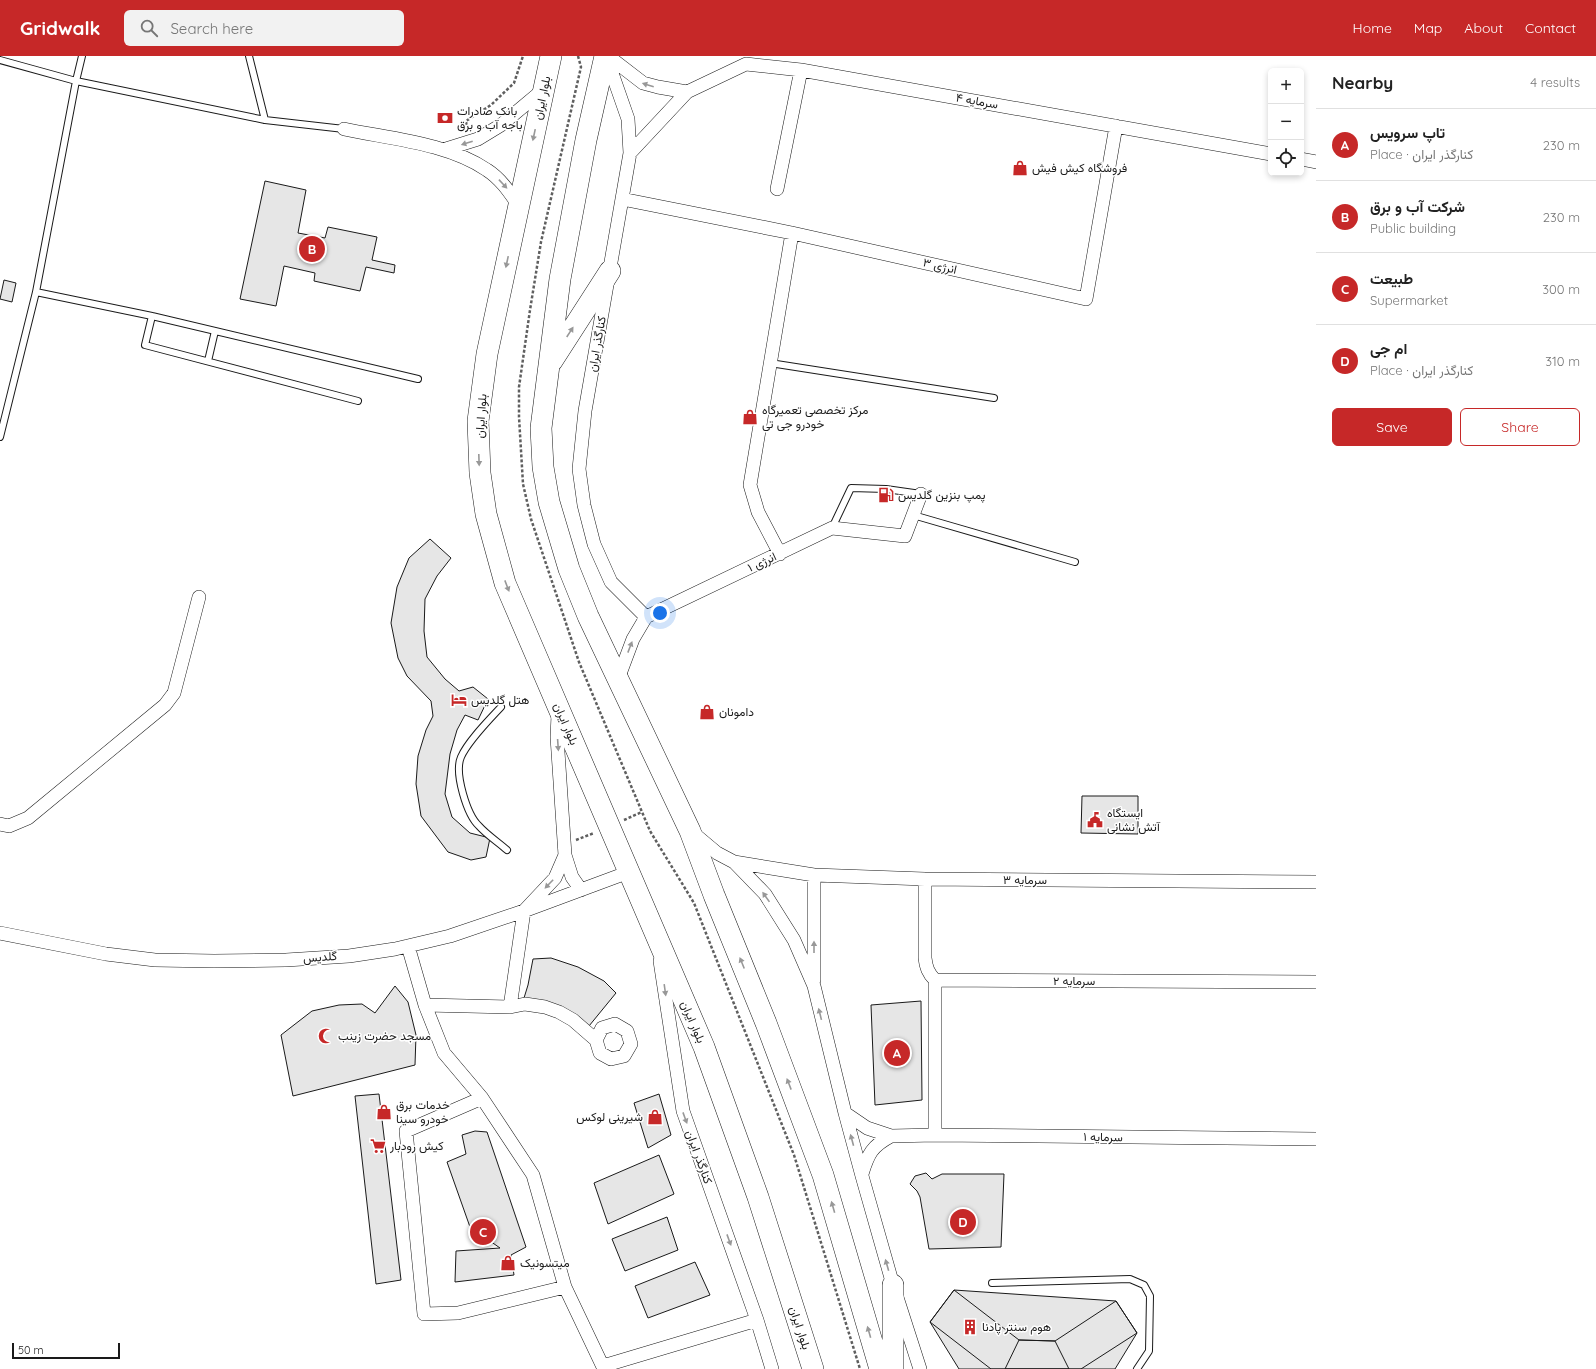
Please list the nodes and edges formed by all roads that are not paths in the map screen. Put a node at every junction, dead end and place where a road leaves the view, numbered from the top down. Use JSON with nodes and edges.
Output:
{"nodes":[{"id":1,"x":82,"y":56,"type":"edge"},
{"id":2,"x":249,"y":56,"type":"edge"},
{"id":3,"x":551,"y":56,"type":"edge"},
{"id":4,"x":606,"y":56,"type":"edge"},
{"id":5,"x":0,"y":60,"type":"edge"},
{"id":6,"x":801,"y":70,"type":"junction"},
{"id":7,"x":76,"y":81,"type":"junction"},
{"id":8,"x":544,"y":89,"type":"junction"},
{"id":9,"x":687,"y":92,"type":"junction"},
{"id":10,"x":265,"y":120,"type":"junction"},
{"id":11,"x":1116,"y":126,"type":"junction"},
{"id":12,"x":344,"y":129,"type":"joint"},
{"id":13,"x":446,"y":149,"type":"junction"},
{"id":14,"x":630,"y":153,"type":"junction"},
{"id":15,"x":1268,"y":153,"type":"edge"},
{"id":16,"x":1304,"y":160,"type":"edge"},
{"id":17,"x":1316,"y":162,"type":"edge"},
{"id":18,"x":777,"y":189,"type":"dead end"},
{"id":19,"x":622,"y":199,"type":"junction"},
{"id":20,"x":519,"y":206,"type":"junction"},
{"id":21,"x":792,"y":233,"type":"junction"},
{"id":22,"x":610,"y":271,"type":"junction"},
{"id":23,"x":36,"y":292,"type":"junction"},
{"id":24,"x":152,"y":316,"type":"junction"},
{"id":25,"x":215,"y":331,"type":"junction"},
{"id":26,"x":208,"y":361,"type":"junction"},
{"id":27,"x":770,"y":362,"type":"junction"},
{"id":28,"x":549,"y":365,"type":"junction"},
{"id":29,"x":418,"y":379,"type":"dead end"},
{"id":30,"x":994,"y":398,"type":"dead end"},
{"id":31,"x":358,"y":401,"type":"dead end"},
{"id":32,"x":0,"y":437,"type":"edge"},
{"id":33,"x":921,"y":494,"type":"joint"},
{"id":34,"x":913,"y":515,"type":"junction"},
{"id":35,"x":832,"y":528,"type":"junction"},
{"id":36,"x":780,"y":554,"type":"junction"},
{"id":37,"x":1075,"y":562,"type":"dead end"},
{"id":38,"x":199,"y":597,"type":"dead end"},
{"id":39,"x":646,"y":617,"type":"junction"},
{"id":40,"x":618,"y":679,"type":"junction"},
{"id":41,"x":559,"y":706,"type":"junction"},
{"id":42,"x":501,"y":707,"type":"dead end"},
{"id":43,"x":0,"y":824,"type":"edge"},
{"id":44,"x":690,"y":831,"type":"junction"},
{"id":45,"x":507,"y":850,"type":"dead end"},
{"id":46,"x":565,"y":855,"type":"junction"},
{"id":47,"x":734,"y":862,"type":"junction"},
{"id":48,"x":629,"y":872,"type":"junction"},
{"id":49,"x":814,"y":875,"type":"junction"},
{"id":50,"x":925,"y":879,"type":"junction"},
{"id":51,"x":1316,"y":882,"type":"edge"},
{"id":52,"x":581,"y":890,"type":"junction"},
{"id":53,"x":524,"y":911,"type":"junction"},
{"id":54,"x":0,"y":933,"type":"edge"},
{"id":55,"x":657,"y":937,"type":"junction"},
{"id":56,"x":408,"y":946,"type":"junction"},
{"id":57,"x":935,"y":980,"type":"junction"},
{"id":58,"x":1316,"y":982,"type":"edge"},
{"id":59,"x":814,"y":986,"type":"junction"},
{"id":60,"x":425,"y":1005,"type":"junction"},
{"id":61,"x":510,"y":1007,"type":"junction"},
{"id":62,"x":596,"y":1040,"type":"dead end"},
{"id":63,"x":482,"y":1098,"type":"junction"},
{"id":64,"x":845,"y":1114,"type":"junction"},
{"id":65,"x":935,"y":1135,"type":"junction"},
{"id":66,"x":891,"y":1136,"type":"junction"},
{"id":67,"x":1316,"y":1139,"type":"edge"},
{"id":68,"x":862,"y":1176,"type":"junction"},
{"id":69,"x":992,"y":1283,"type":"dead end"},
{"id":70,"x":893,"y":1284,"type":"junction"},
{"id":71,"x":565,"y":1287,"type":"junction"},
{"id":72,"x":757,"y":1320,"type":"junction"},
{"id":73,"x":604,"y":1367,"type":"edge"},
{"id":74,"x":772,"y":1369,"type":"edge"},
{"id":75,"x":813,"y":1369,"type":"edge"},
{"id":76,"x":880,"y":1369,"type":"edge"},
{"id":77,"x":893,"y":1369,"type":"edge"},
{"id":78,"x":920,"y":1369,"type":"edge"},
{"id":79,"x":1137,"y":1369,"type":"edge"}],
"edges":[{"from":1,"to":7,"type":"lane"},
{"from":2,"to":10,"type":"lane"},
{"from":3,"to":8,"type":"main road","name":"بلوار ایران"},
{"from":9,"to":4,"type":"street","one_way":true},
{"from":4,"to":14,"type":"street","name":"کنارگذر ایران"},
{"from":4,"to":28,"type":"main road"},
{"from":5,"to":7,"type":"lane"},
{"from":6,"to":9,"type":"street","name":"سرمایه ۴"},
{"from":6,"to":11,"type":"street","name":"سرمایه ۴"},
{"from":6,"to":18,"type":"street"},
{"from":7,"to":10,"type":"lane"},
{"from":7,"to":23,"type":"lane"},
{"from":8,"to":13,"type":"street","one_way":true},
{"from":8,"to":20,"type":"main road","name":"بلوار ایران","one_way":true},
{"from":9,"to":14,"type":"street"},
{"from":10,"to":12,"type":"lane"},
{"from":11,"to":15,"type":"street","name":"سرمایه ۴"},
{"from":11,"to":21,"type":"street","name":"انرژی ۳"},
{"from":12,"to":13,"type":"street"},
{"from":13,"to":20,"type":"street","one_way":true},
{"from":14,"to":19,"type":"street","name":"کنارگذر ایران"},
{"from":16,"to":17,"type":"street"},
{"from":19,"to":21,"type":"street","name":"انرژی ۳"},
{"from":19,"to":22,"type":"street","name":"کنارگذر ایران"},
{"from":20,"to":41,"type":"main road","name":"بلوار ایران","one_way":true},
{"from":21,"to":27,"type":"street"},
{"from":28,"to":22,"type":"main road","one_way":true},
{"from":22,"to":39,"type":"street","name":"کنارگذر ایران"},
{"from":23,"to":24,"type":"lane"},
{"from":23,"to":32,"type":"lane"},
{"from":24,"to":25,"type":"lane"},
{"from":24,"to":26,"type":"lane"},
{"from":25,"to":26,"type":"lane"},
{"from":25,"to":29,"type":"lane"},
{"from":26,"to":31,"type":"lane"},
{"from":27,"to":30,"type":"lane"},
{"from":27,"to":36,"type":"street"},
{"from":28,"to":40,"type":"main road"},
{"from":33,"to":34,"type":"street"},
{"from":33,"to":35,"type":"lane"},
{"from":34,"to":35,"type":"street"},
{"from":34,"to":37,"type":"lane"},
{"from":35,"to":36,"type":"street","name":"انرژی ۱"},
{"from":36,"to":39,"type":"street","name":"انرژی ۱"},
{"from":38,"to":43,"type":"street"},
{"from":40,"to":39,"type":"street","one_way":true},
{"from":40,"to":44,"type":"main road"},
{"from":41,"to":46,"type":"street","one_way":true},
{"from":41,"to":48,"type":"main road","name":"بلوار ایران"},
{"from":42,"to":45,"type":"lane"},
{"from":44,"to":47,"type":"street"},
{"from":76,"to":44,"type":"main road","one_way":true},
{"from":46,"to":52,"type":"street"},
{"from":46,"to":53,"type":"street","one_way":true},
{"from":47,"to":49,"type":"street","name":"سرمایه ۳"},
{"from":59,"to":47,"type":"street","one_way":true},
{"from":48,"to":52,"type":"street","name":"گلدیس"},
{"from":48,"to":55,"type":"main road","name":"بلوار ایران"},
{"from":49,"to":50,"type":"street","name":"سرمایه ۳"},
{"from":59,"to":49,"type":"street","one_way":true},
{"from":50,"to":51,"type":"street","name":"سرمایه ۳"},
{"from":50,"to":57,"type":"street"},
{"from":52,"to":53,"type":"street","name":"گلدیس"},
{"from":53,"to":56,"type":"street","name":"گلدیس"},
{"from":53,"to":61,"type":"street"},
{"from":54,"to":56,"type":"street","name":"گلدیس"},
{"from":55,"to":72,"type":"street","name":"کنارگذر ایران","one_way":true},
{"from":55,"to":75,"type":"main road","name":"بلوار ایران"},
{"from":56,"to":60,"type":"street"},
{"from":57,"to":58,"type":"street","name":"سرمایه ۲"},
{"from":57,"to":65,"type":"street"},
{"from":64,"to":59,"type":"street","one_way":true},
{"from":60,"to":61,"type":"street"},
{"from":60,"to":63,"type":"street"},
{"from":61,"to":62,"type":"street"},
{"from":63,"to":71,"type":"street"},
{"from":63,"to":71,"type":"street"},
{"from":64,"to":66,"type":"street"},
{"from":68,"to":64,"type":"street","one_way":true},
{"from":65,"to":66,"type":"street","name":"سرمایه ۱"},
{"from":65,"to":67,"type":"street","name":"سرمایه ۱"},
{"from":66,"to":68,"type":"street"},
{"from":70,"to":68,"type":"street","one_way":true},
{"from":69,"to":79,"type":"lane"},
{"from":70,"to":77,"type":"main road"},
{"from":70,"to":78,"type":"street"},
{"from":71,"to":73,"type":"street"},
{"from":72,"to":73,"type":"street"},
{"from":72,"to":74,"type":"street","name":"کنارگذر ایران"}]}
